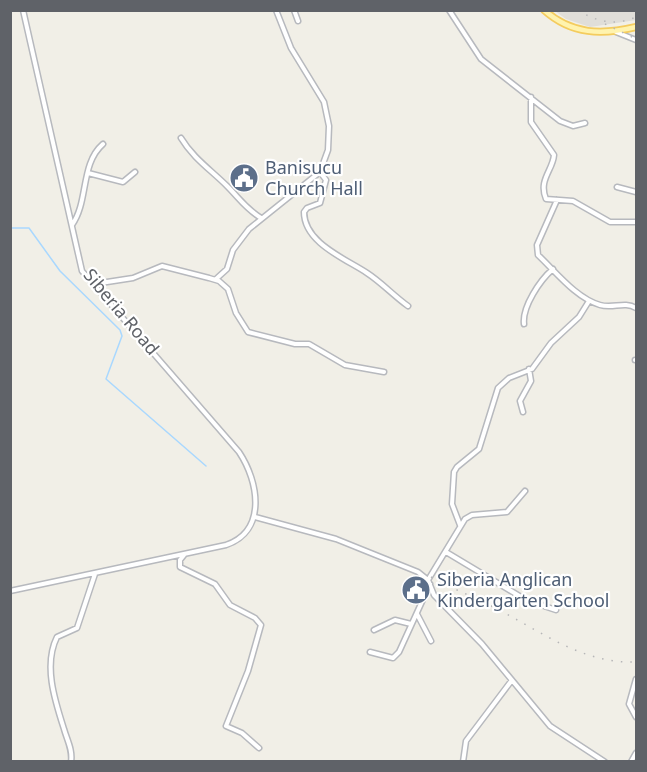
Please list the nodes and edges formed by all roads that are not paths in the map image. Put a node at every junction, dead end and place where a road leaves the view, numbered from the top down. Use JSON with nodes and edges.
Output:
{"nodes":[{"id":1,"x":22,"y":10,"type":"edge"},
{"id":2,"x":276,"y":10,"type":"edge"},
{"id":3,"x":294,"y":10,"type":"edge"},
{"id":4,"x":449,"y":10,"type":"edge"},
{"id":5,"x":544,"y":10,"type":"edge"},
{"id":6,"x":298,"y":21,"type":"dead end"},
{"id":7,"x":636,"y":27,"type":"edge"},
{"id":8,"x":616,"y":32,"type":"junction"},
{"id":9,"x":636,"y":40,"type":"edge"},
{"id":10,"x":531,"y":98,"type":"junction"},
{"id":11,"x":585,"y":123,"type":"dead end"},
{"id":12,"x":181,"y":138,"type":"dead end"},
{"id":13,"x":103,"y":144,"type":"dead end"},
{"id":14,"x":135,"y":172,"type":"dead end"},
{"id":15,"x":320,"y":172,"type":"junction"},
{"id":16,"x":88,"y":173,"type":"junction"},
{"id":17,"x":617,"y":187,"type":"dead end"},
{"id":18,"x":636,"y":192,"type":"edge"},
{"id":19,"x":557,"y":200,"type":"junction"},
{"id":20,"x":261,"y":218,"type":"junction"},
{"id":21,"x":636,"y":222,"type":"edge"},
{"id":22,"x":72,"y":225,"type":"junction"},
{"id":23,"x":553,"y":269,"type":"junction"},
{"id":24,"x":215,"y":280,"type":"junction"},
{"id":25,"x":93,"y":284,"type":"junction"},
{"id":26,"x":589,"y":300,"type":"junction"},
{"id":27,"x":408,"y":306,"type":"dead end"},
{"id":28,"x":636,"y":308,"type":"edge"},
{"id":29,"x":524,"y":324,"type":"dead end"},
{"id":30,"x":529,"y":369,"type":"junction"},
{"id":31,"x":384,"y":372,"type":"dead end"},
{"id":32,"x":523,"y":412,"type":"dead end"},
{"id":33,"x":525,"y":491,"type":"dead end"},
{"id":34,"x":255,"y":517,"type":"junction"},
{"id":35,"x":460,"y":525,"type":"junction"},
{"id":36,"x":446,"y":552,"type":"junction"},
{"id":37,"x":184,"y":554,"type":"junction"},
{"id":38,"x":95,"y":574,"type":"junction"},
{"id":39,"x":429,"y":582,"type":"junction"},
{"id":40,"x":10,"y":591,"type":"edge"},
{"id":41,"x":556,"y":610,"type":"dead end"},
{"id":42,"x":417,"y":614,"type":"junction"},
{"id":43,"x":411,"y":624,"type":"junction"},
{"id":44,"x":374,"y":630,"type":"dead end"},
{"id":45,"x":431,"y":641,"type":"dead end"},
{"id":46,"x":370,"y":652,"type":"dead end"},
{"id":47,"x":636,"y":679,"type":"edge"},
{"id":48,"x":512,"y":680,"type":"junction"},
{"id":49,"x":636,"y":717,"type":"edge"},
{"id":50,"x":259,"y":748,"type":"dead end"},
{"id":51,"x":636,"y":753,"type":"edge"},
{"id":52,"x":462,"y":760,"type":"edge"},
{"id":53,"x":71,"y":762,"type":"edge"},
{"id":54,"x":605,"y":762,"type":"edge"},
{"id":55,"x":631,"y":762,"type":"edge"}],
"edges":[{"from":1,"to":22,"type":"street","name":"Siberia Road"},
{"from":2,"to":15,"type":"street"},
{"from":3,"to":6,"type":"street"},
{"from":4,"to":10,"type":"street"},
{"from":5,"to":8,"type":"main road"},
{"from":7,"to":8,"type":"main road"},
{"from":8,"to":9,"type":"street"},
{"from":10,"to":11,"type":"street"},
{"from":10,"to":19,"type":"street"},
{"from":12,"to":20,"type":"street"},
{"from":13,"to":16,"type":"street"},
{"from":14,"to":16,"type":"street"},
{"from":15,"to":20,"type":"street"},
{"from":15,"to":27,"type":"street"},
{"from":16,"to":22,"type":"street"},
{"from":17,"to":18,"type":"street"},
{"from":19,"to":21,"type":"street"},
{"from":19,"to":23,"type":"street"},
{"from":20,"to":24,"type":"street"},
{"from":22,"to":25,"type":"street","name":"Siberia Road"},
{"from":23,"to":26,"type":"street"},
{"from":23,"to":29,"type":"street"},
{"from":24,"to":25,"type":"street"},
{"from":24,"to":31,"type":"street"},
{"from":25,"to":34,"type":"street","name":"Siberia Road"},
{"from":26,"to":28,"type":"street"},
{"from":26,"to":30,"type":"street"},
{"from":30,"to":32,"type":"street"},
{"from":30,"to":35,"type":"street"},
{"from":33,"to":35,"type":"street"},
{"from":34,"to":37,"type":"street"},
{"from":34,"to":39,"type":"street"},
{"from":35,"to":36,"type":"street"},
{"from":36,"to":39,"type":"street"},
{"from":36,"to":41,"type":"street"},
{"from":37,"to":38,"type":"street"},
{"from":37,"to":50,"type":"street"},
{"from":38,"to":40,"type":"street"},
{"from":38,"to":53,"type":"street"},
{"from":39,"to":42,"type":"street"},
{"from":39,"to":48,"type":"street"},
{"from":42,"to":43,"type":"street"},
{"from":42,"to":45,"type":"street"},
{"from":43,"to":44,"type":"street"},
{"from":43,"to":46,"type":"street"},
{"from":47,"to":49,"type":"street"},
{"from":48,"to":52,"type":"street"},
{"from":48,"to":54,"type":"street"},
{"from":51,"to":55,"type":"street"}]}
